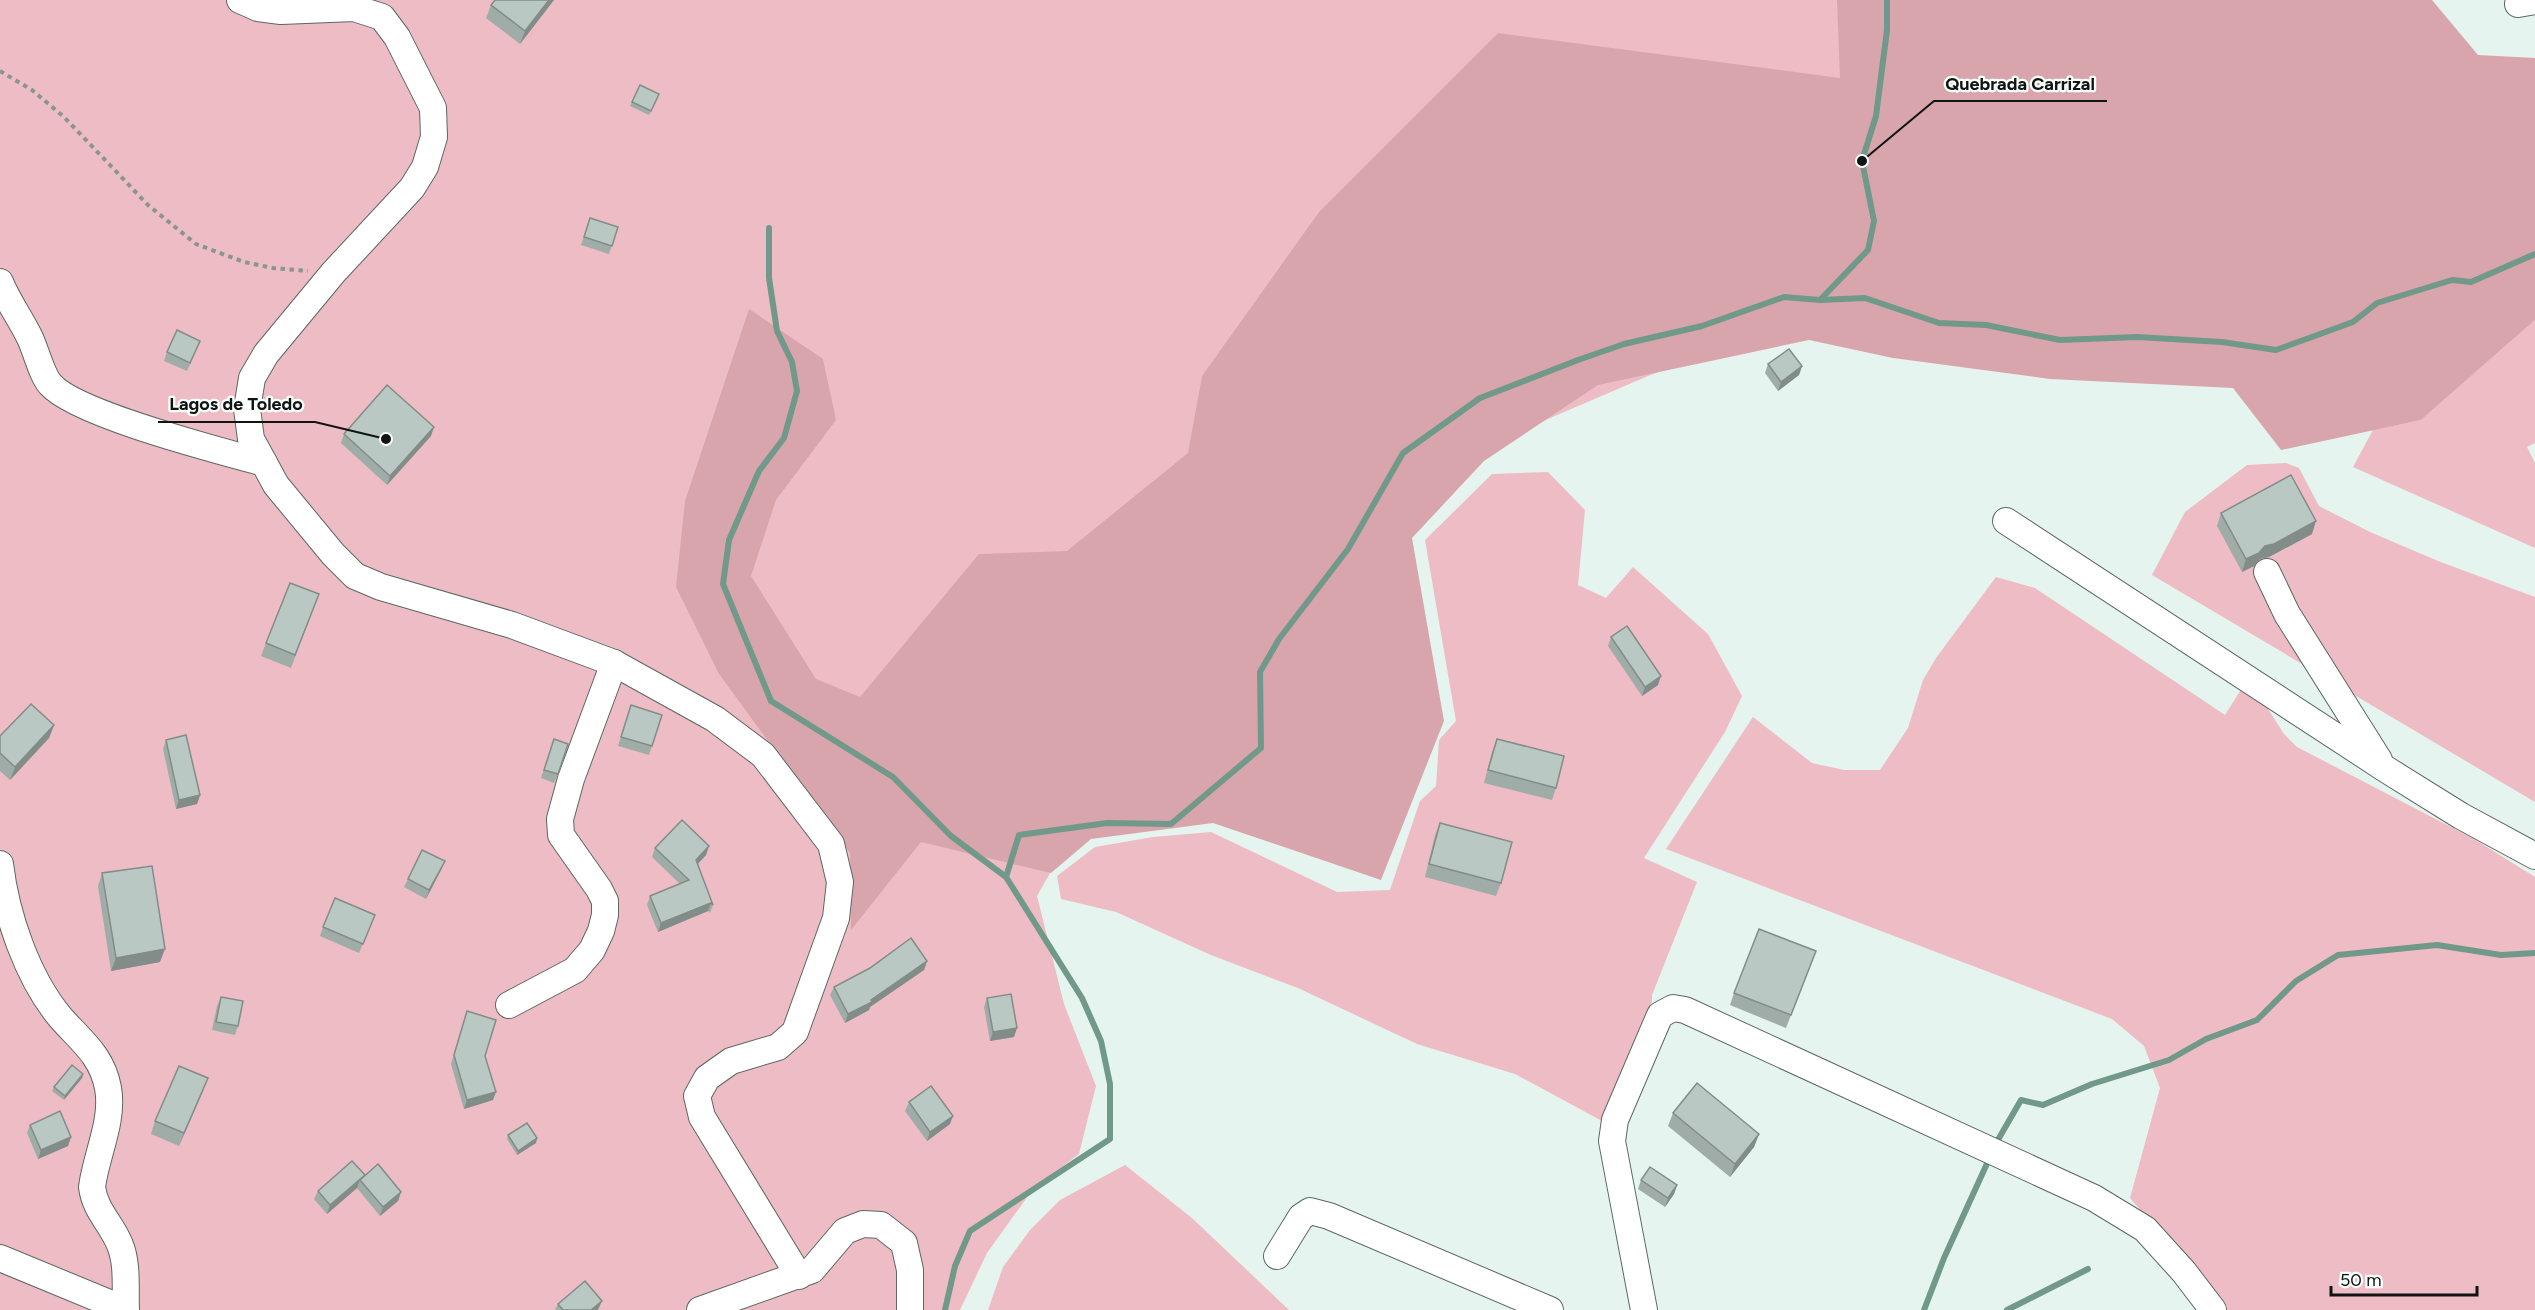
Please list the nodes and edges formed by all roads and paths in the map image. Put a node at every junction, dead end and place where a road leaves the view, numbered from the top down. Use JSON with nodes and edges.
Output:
{"nodes":[{"id":1,"x":240,"y":0,"type":"edge"},
{"id":2,"x":0,"y":71,"type":"edge"},
{"id":3,"x":333,"y":273,"type":"junction"},
{"id":4,"x":0,"y":282,"type":"edge"},
{"id":5,"x":264,"y":463,"type":"junction"},
{"id":6,"x":2006,"y":520,"type":"dead end"},
{"id":7,"x":2267,"y":572,"type":"dead end"},
{"id":8,"x":614,"y":663,"type":"junction"},
{"id":9,"x":2384,"y":768,"type":"junction"},
{"id":10,"x":2535,"y":856,"type":"edge"},
{"id":11,"x":0,"y":864,"type":"edge"},
{"id":12,"x":509,"y":1005,"type":"dead end"},
{"id":13,"x":1277,"y":1256,"type":"dead end"},
{"id":14,"x":0,"y":1258,"type":"edge"},
{"id":15,"x":799,"y":1276,"type":"junction"},
{"id":16,"x":126,"y":1310,"type":"edge"},
{"id":17,"x":700,"y":1310,"type":"edge"},
{"id":18,"x":910,"y":1310,"type":"edge"},
{"id":19,"x":1550,"y":1310,"type":"edge"},
{"id":20,"x":1644,"y":1310,"type":"edge"},
{"id":21,"x":2213,"y":1310,"type":"edge"}],
"edges":[{"from":1,"to":3,"type":"street"},
{"from":2,"to":3,"type":"path"},
{"from":3,"to":5,"type":"street"},
{"from":4,"to":5,"type":"street"},
{"from":5,"to":8,"type":"street"},
{"from":6,"to":9,"type":"street"},
{"from":7,"to":9,"type":"street"},
{"from":8,"to":12,"type":"street"},
{"from":8,"to":15,"type":"street"},
{"from":9,"to":10,"type":"street"},
{"from":11,"to":16,"type":"street"},
{"from":13,"to":19,"type":"street"},
{"from":14,"to":16,"type":"street"},
{"from":15,"to":17,"type":"street"},
{"from":15,"to":18,"type":"street"},
{"from":20,"to":21,"type":"street"}]}
